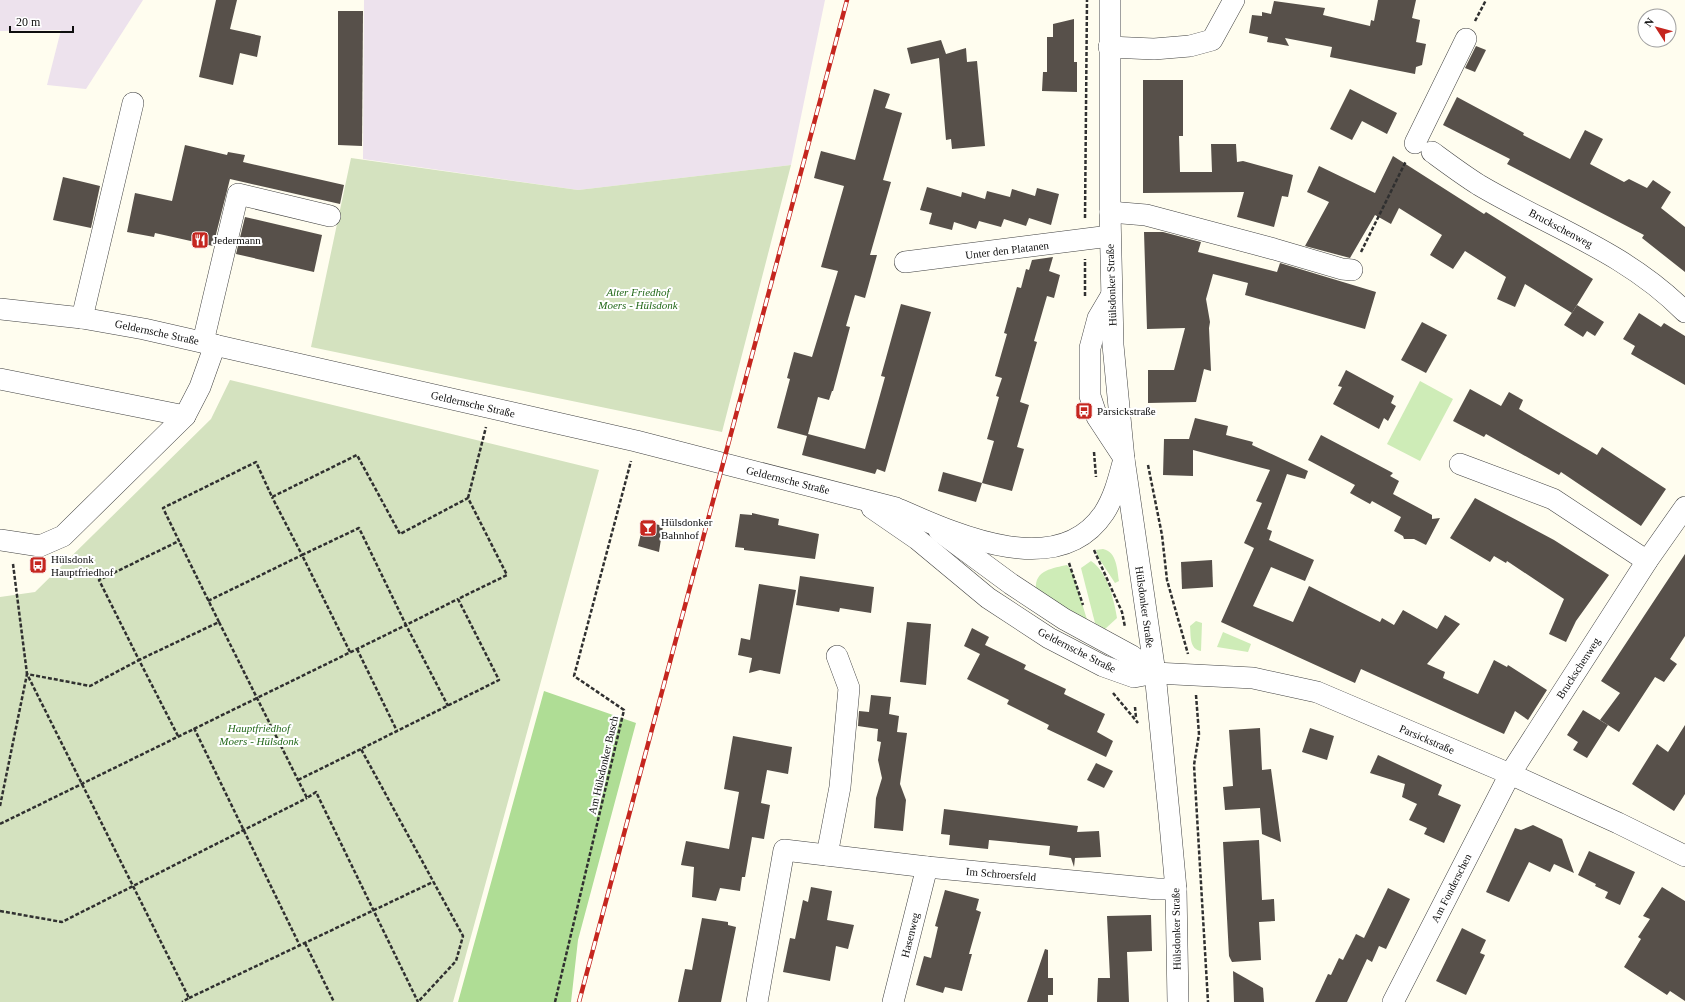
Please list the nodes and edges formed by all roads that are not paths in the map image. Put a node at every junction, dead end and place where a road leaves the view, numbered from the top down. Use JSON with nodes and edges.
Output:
{"nodes":[{"id":1,"x":1110,"y":0,"type":"edge"},
{"id":2,"x":1234,"y":0,"type":"edge"},
{"id":3,"x":1466,"y":39,"type":"dead end"},
{"id":4,"x":1109,"y":47,"type":"junction"},
{"id":5,"x":132,"y":103,"type":"dead end"},
{"id":6,"x":1110,"y":212,"type":"junction"},
{"id":7,"x":330,"y":216,"type":"dead end"},
{"id":8,"x":1110,"y":236,"type":"junction"},
{"id":9,"x":905,"y":262,"type":"dead end"},
{"id":10,"x":1352,"y":270,"type":"road end"},
{"id":11,"x":1111,"y":296,"type":"junction"},
{"id":12,"x":0,"y":309,"type":"edge"},
{"id":13,"x":1685,"y":312,"type":"edge"},
{"id":14,"x":82,"y":318,"type":"junction"},
{"id":15,"x":209,"y":343,"type":"junction"},
{"id":16,"x":0,"y":380,"type":"edge"},
{"id":17,"x":185,"y":416,"type":"junction"},
{"id":18,"x":1124,"y":459,"type":"junction"},
{"id":19,"x":1460,"y":464,"type":"dead end"},
{"id":20,"x":862,"y":500,"type":"junction"},
{"id":21,"x":1685,"y":508,"type":"edge"},
{"id":22,"x":925,"y":521,"type":"junction"},
{"id":23,"x":5,"y":541,"type":"edge"},
{"id":24,"x":1646,"y":561,"type":"junction"},
{"id":25,"x":837,"y":656,"type":"dead end"},
{"id":26,"x":1154,"y":673,"type":"junction"},
{"id":27,"x":1510,"y":774,"type":"junction"},
{"id":28,"x":827,"y":855,"type":"junction"},
{"id":29,"x":1685,"y":856,"type":"edge"},
{"id":30,"x":927,"y":867,"type":"junction"},
{"id":31,"x":1176,"y":889,"type":"junction"},
{"id":32,"x":757,"y":1002,"type":"edge"},
{"id":33,"x":894,"y":1002,"type":"edge"},
{"id":34,"x":1178,"y":1002,"type":"edge"},
{"id":35,"x":1393,"y":1002,"type":"edge"}],
"edges":[{"from":1,"to":4,"type":"street","name":"Hülsdonker Straße"},
{"from":2,"to":4,"type":"street"},
{"from":3,"to":13,"type":"street","name":"Bruckschenweg"},
{"from":4,"to":6,"type":"street","name":"Hülsdonker Straße"},
{"from":5,"to":14,"type":"street"},
{"from":6,"to":8,"type":"street","name":"Hülsdonker Straße"},
{"from":6,"to":10,"type":"street"},
{"from":7,"to":15,"type":"street"},
{"from":8,"to":9,"type":"street","name":"Unter den Platanen"},
{"from":8,"to":11,"type":"street","name":"Hülsdonker Straße"},
{"from":11,"to":18,"type":"street","name":"Hülsdonker Straße"},
{"from":11,"to":18,"type":"street"},
{"from":12,"to":14,"type":"street","name":"Geldernsche Straße"},
{"from":14,"to":15,"type":"street","name":"Geldernsche Straße"},
{"from":15,"to":17,"type":"street"},
{"from":15,"to":20,"type":"street","name":"Geldernsche Straße"},
{"from":16,"to":17,"type":"street"},
{"from":17,"to":23,"type":"street"},
{"from":18,"to":22,"type":"street","name":"Geldernsche Straße"},
{"from":18,"to":26,"type":"street","name":"Hülsdonker Straße"},
{"from":19,"to":24,"type":"street"},
{"from":20,"to":22,"type":"street","name":"Geldernsche Straße"},
{"from":20,"to":26,"type":"street","name":"Geldernsche Straße"},
{"from":21,"to":24,"type":"street","name":"Bruckschenweg"},
{"from":22,"to":26,"type":"street","name":"Geldernsche Straße"},
{"from":24,"to":27,"type":"street","name":"Bruckschenweg"},
{"from":25,"to":28,"type":"street"},
{"from":26,"to":27,"type":"street","name":"Parsickstraße"},
{"from":26,"to":31,"type":"street","name":"Hülsdonker Straße"},
{"from":27,"to":29,"type":"street","name":"Parsickstraße"},
{"from":27,"to":35,"type":"street","name":"Am Fonderschen"},
{"from":28,"to":30,"type":"street","name":"Im Schroersfeld"},
{"from":28,"to":32,"type":"street","name":"Im Schroersfeld"},
{"from":30,"to":31,"type":"street","name":"Im Schroersfeld"},
{"from":30,"to":33,"type":"street","name":"Hasenweg"},
{"from":31,"to":34,"type":"street","name":"Hülsdonker Straße"}]}
